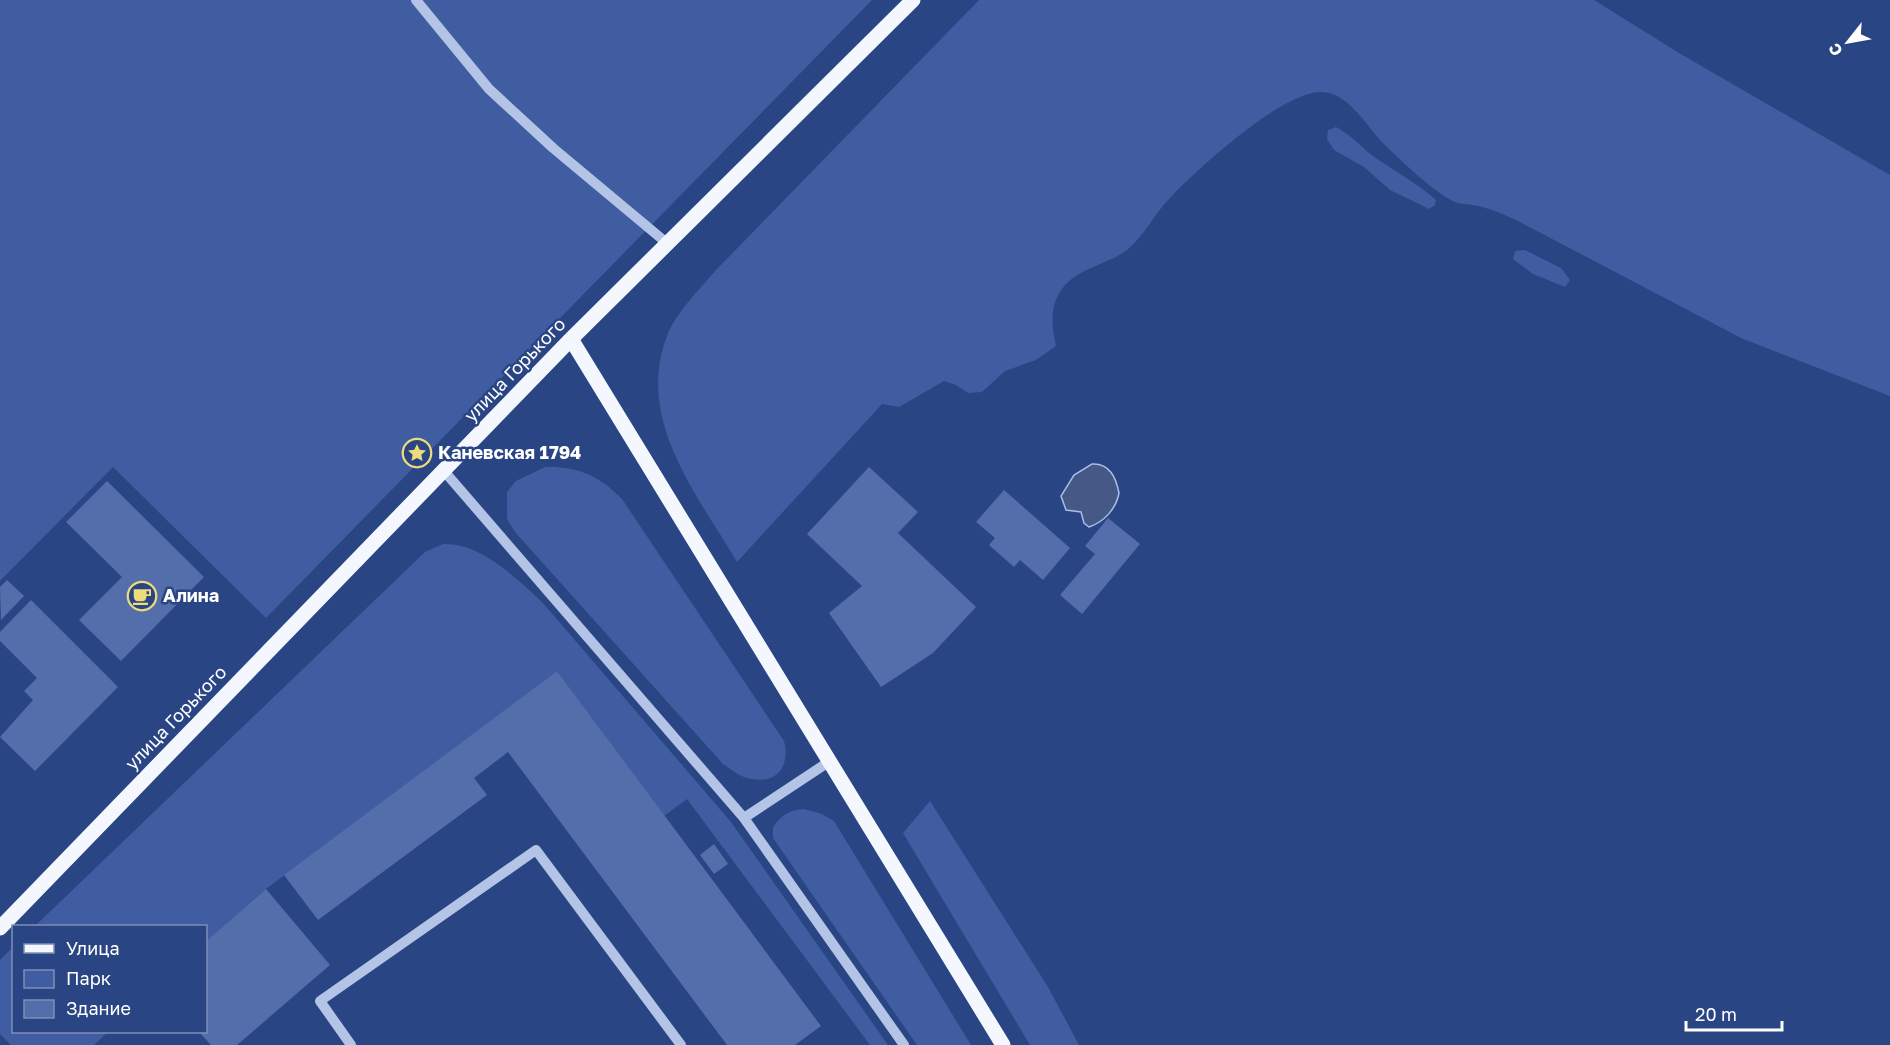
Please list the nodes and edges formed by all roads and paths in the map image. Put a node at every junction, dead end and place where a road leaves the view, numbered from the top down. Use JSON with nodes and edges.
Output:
{"nodes":[{"id":1,"x":416,"y":0,"type":"edge"},
{"id":2,"x":913,"y":0,"type":"edge"},
{"id":3,"x":668,"y":244,"type":"junction"},
{"id":4,"x":571,"y":339,"type":"junction"},
{"id":5,"x":444,"y":471,"type":"junction"},
{"id":6,"x":830,"y":761,"type":"junction"},
{"id":7,"x":744,"y":819,"type":"junction"},
{"id":8,"x":0,"y":928,"type":"edge"},
{"id":9,"x":351,"y":1045,"type":"edge"},
{"id":10,"x":681,"y":1045,"type":"edge"},
{"id":11,"x":904,"y":1045,"type":"edge"},
{"id":12,"x":1003,"y":1045,"type":"edge"}],
"edges":[{"from":1,"to":3,"type":"lane"},
{"from":2,"to":3,"type":"main road","name":"улица Горького"},
{"from":3,"to":4,"type":"main road","name":"улица Горького"},
{"from":4,"to":5,"type":"main road","name":"улица Горького"},
{"from":4,"to":6,"type":"main road"},
{"from":5,"to":7,"type":"lane"},
{"from":5,"to":8,"type":"main road","name":"улица Горького"},
{"from":6,"to":7,"type":"lane"},
{"from":6,"to":12,"type":"main road"},
{"from":7,"to":11,"type":"lane"},
{"from":9,"to":10,"type":"lane"}]}
